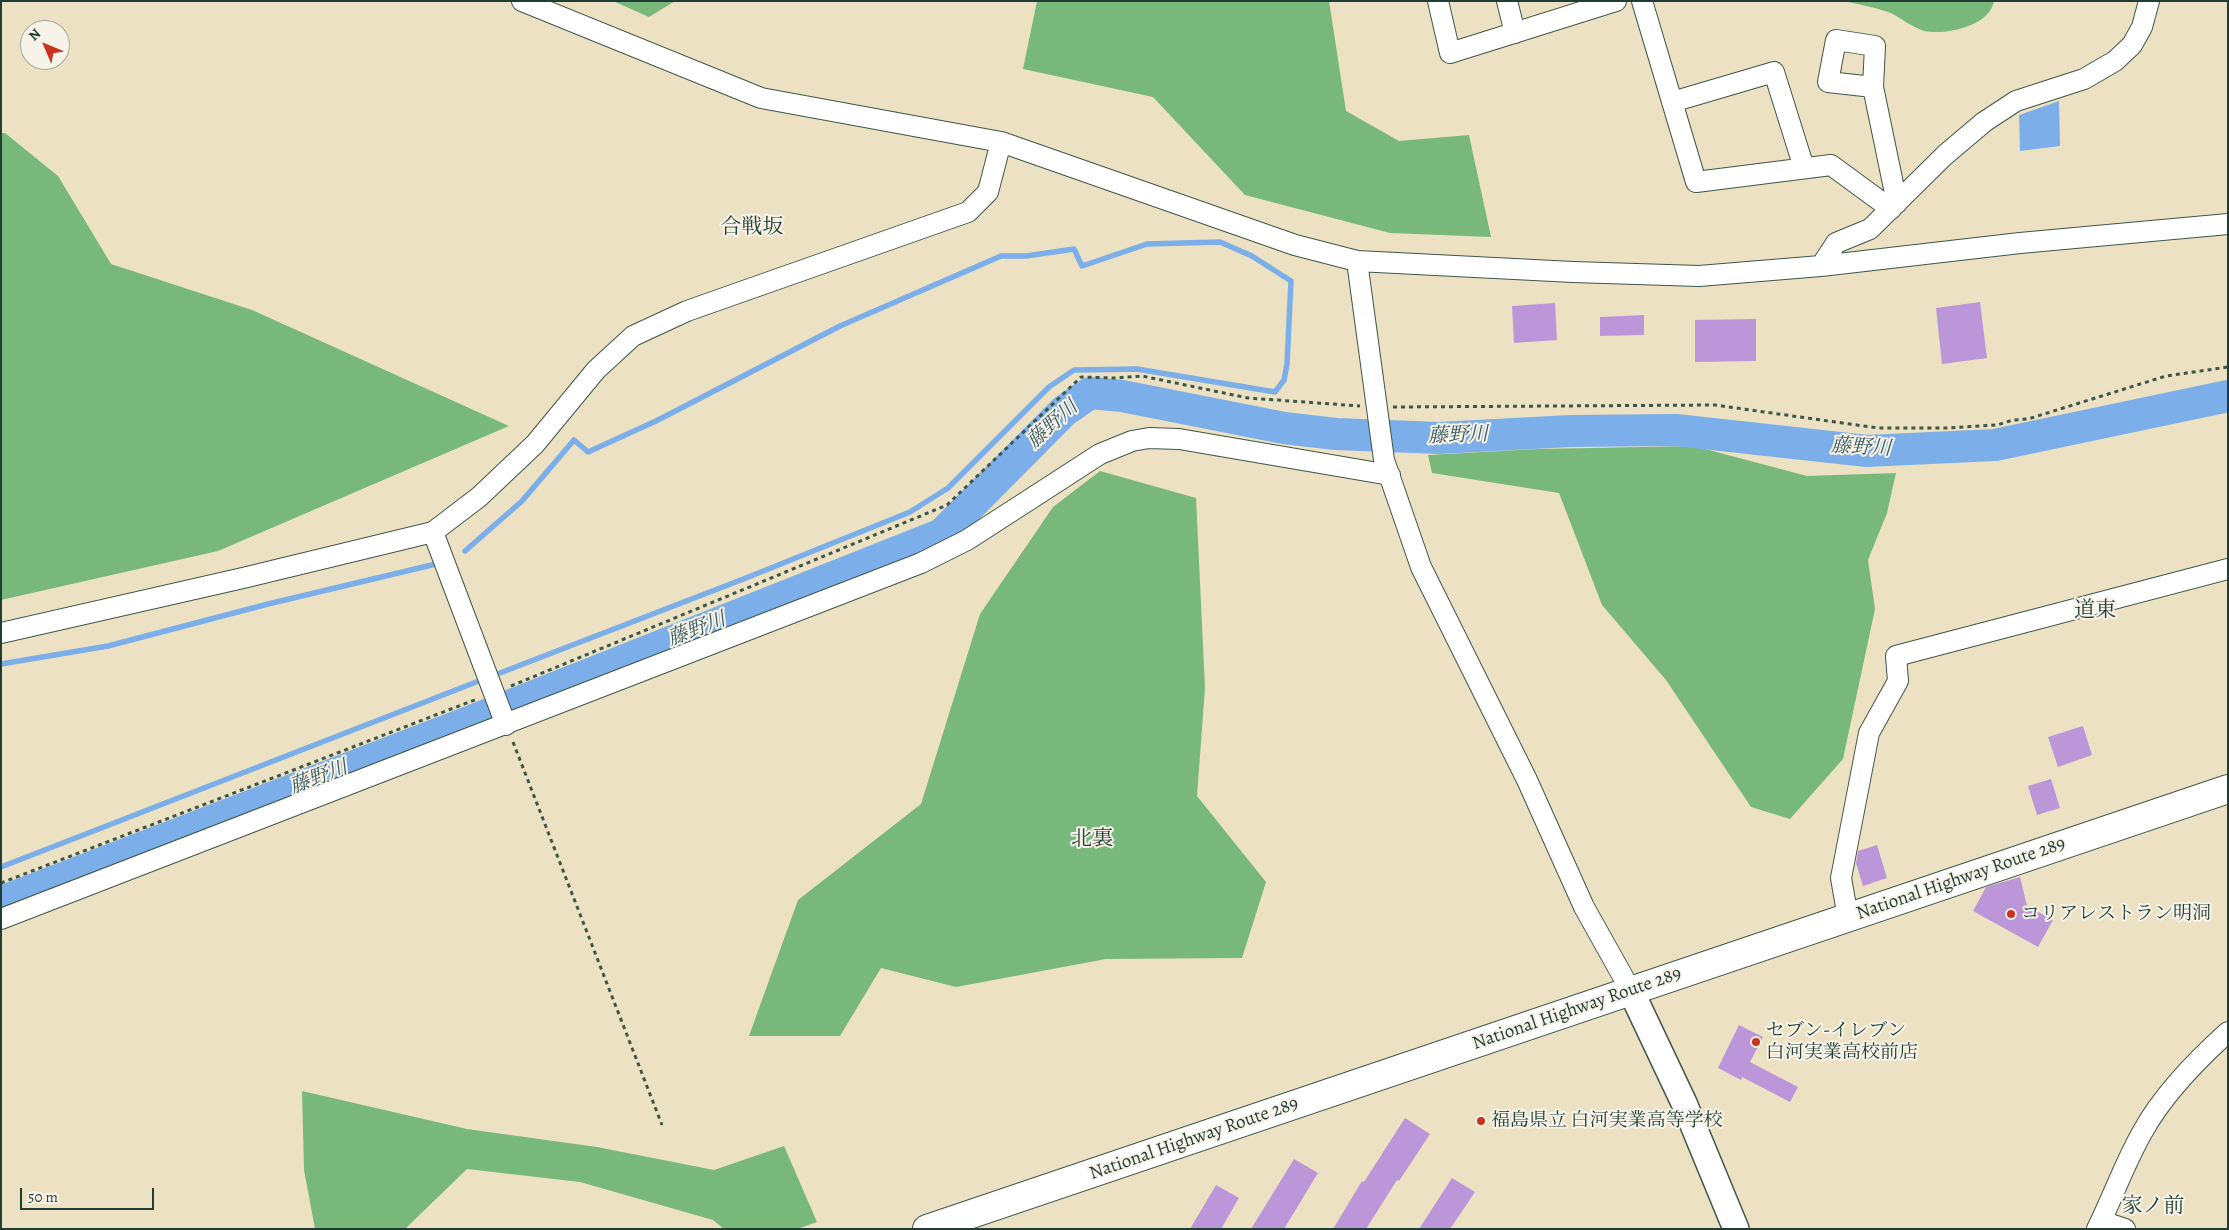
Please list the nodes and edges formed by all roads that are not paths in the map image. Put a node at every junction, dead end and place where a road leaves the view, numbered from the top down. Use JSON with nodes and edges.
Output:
{"nodes":[{"id":1,"x":522,"y":1,"type":"edge"},
{"id":2,"x":1438,"y":1,"type":"edge"},
{"id":3,"x":1507,"y":1,"type":"edge"},
{"id":4,"x":1616,"y":1,"type":"edge"},
{"id":5,"x":1642,"y":1,"type":"edge"},
{"id":6,"x":2149,"y":1,"type":"edge"},
{"id":7,"x":1515,"y":33,"type":"junction"},
{"id":8,"x":1873,"y":87,"type":"dead end"},
{"id":9,"x":1672,"y":102,"type":"junction"},
{"id":10,"x":1001,"y":142,"type":"junction"},
{"id":11,"x":1804,"y":168,"type":"junction"},
{"id":12,"x":1894,"y":206,"type":"junction"},
{"id":13,"x":2228,"y":224,"type":"edge"},
{"id":14,"x":1357,"y":261,"type":"junction"},
{"id":15,"x":1821,"y":266,"type":"junction"},
{"id":16,"x":1387,"y":468,"type":"junction"},
{"id":17,"x":432,"y":532,"type":"junction"},
{"id":18,"x":2228,"y":569,"type":"edge"},
{"id":19,"x":1,"y":633,"type":"edge"},
{"id":20,"x":506,"y":725,"type":"junction"},
{"id":21,"x":2228,"y":788,"type":"edge"},
{"id":22,"x":1848,"y":918,"type":"junction"},
{"id":23,"x":1,"y":919,"type":"edge"},
{"id":24,"x":1631,"y":991,"type":"junction"},
{"id":25,"x":2228,"y":1032,"type":"edge"},
{"id":26,"x":2099,"y":1225,"type":"edge"},
{"id":27,"x":926,"y":1229,"type":"edge"},
{"id":28,"x":1736,"y":1229,"type":"edge"},
{"id":29,"x":2125,"y":1229,"type":"edge"}],
"edges":[{"from":1,"to":10,"type":"street"},
{"from":2,"to":7,"type":"street"},
{"from":3,"to":7,"type":"street"},
{"from":4,"to":7,"type":"street"},
{"from":5,"to":9,"type":"street"},
{"from":6,"to":12,"type":"street"},
{"from":8,"to":12,"type":"street"},
{"from":9,"to":11,"type":"street"},
{"from":9,"to":11,"type":"street"},
{"from":10,"to":14,"type":"street"},
{"from":10,"to":17,"type":"street"},
{"from":11,"to":12,"type":"street"},
{"from":12,"to":15,"type":"street"},
{"from":13,"to":15,"type":"street"},
{"from":14,"to":15,"type":"street"},
{"from":14,"to":16,"type":"street"},
{"from":16,"to":20,"type":"street"},
{"from":16,"to":24,"type":"street"},
{"from":17,"to":19,"type":"street"},
{"from":17,"to":20,"type":"street"},
{"from":18,"to":22,"type":"street"},
{"from":20,"to":23,"type":"street"},
{"from":21,"to":22,"type":"highway","name":"National Highway Route 289"},
{"from":22,"to":24,"type":"highway","name":"National Highway Route 289"},
{"from":24,"to":27,"type":"highway","name":"National Highway Route 289"},
{"from":24,"to":28,"type":"main road"},
{"from":25,"to":26,"type":"street"},
{"from":26,"to":29,"type":"street"}]}
